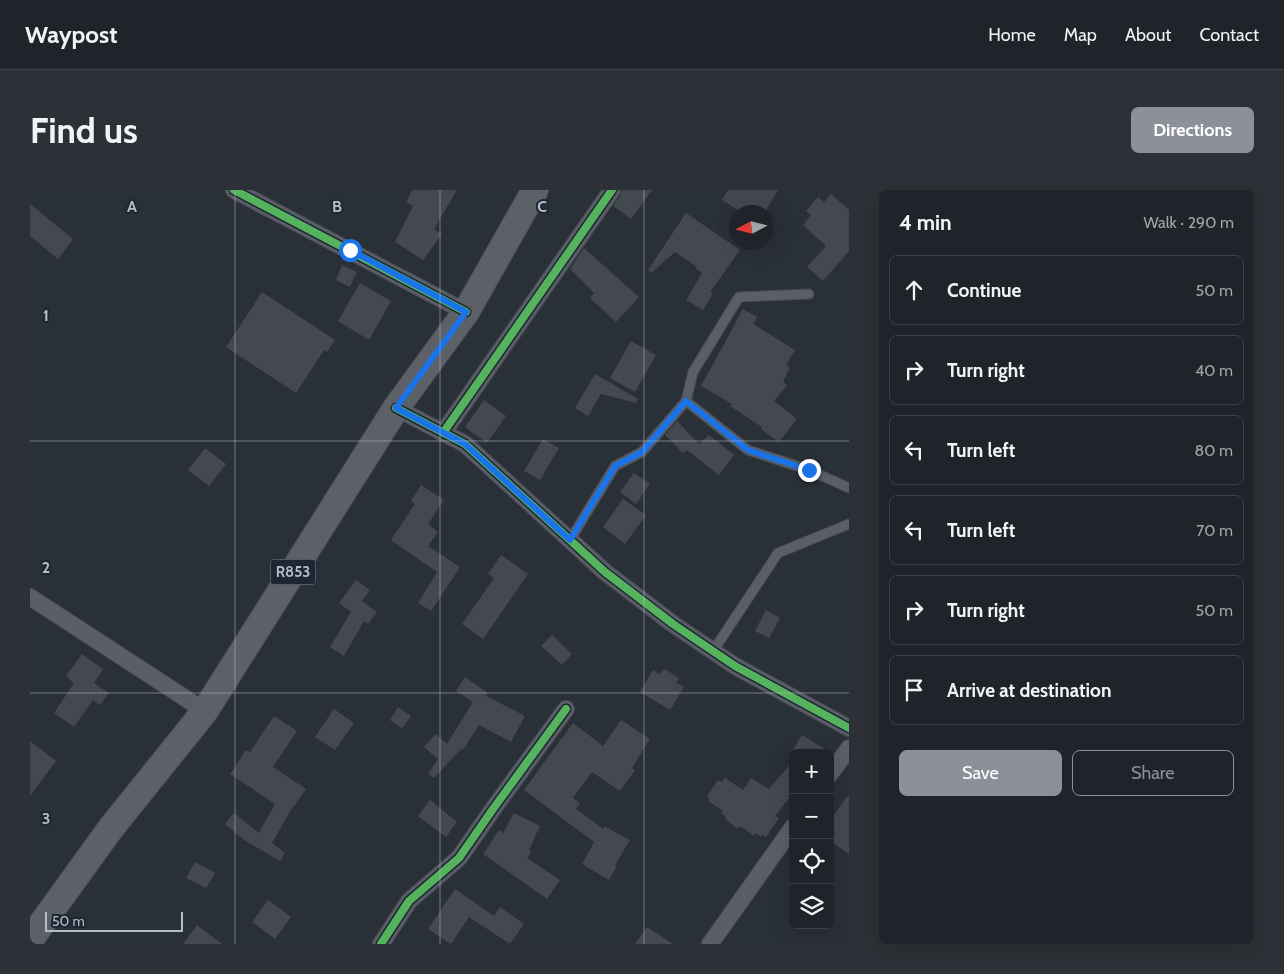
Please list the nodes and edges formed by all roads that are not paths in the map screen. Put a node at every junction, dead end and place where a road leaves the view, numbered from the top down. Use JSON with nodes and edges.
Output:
{"nodes":[{"id":1,"x":234,"y":190,"type":"edge"},
{"id":2,"x":535,"y":190,"type":"edge"},
{"id":3,"x":612,"y":190,"type":"edge"},
{"id":4,"x":809,"y":294,"type":"dead end"},
{"id":5,"x":466,"y":312,"type":"junction"},
{"id":6,"x":686,"y":401,"type":"junction"},
{"id":7,"x":396,"y":408,"type":"junction"},
{"id":8,"x":443,"y":433,"type":"junction"},
{"id":9,"x":849,"y":488,"type":"edge"},
{"id":10,"x":849,"y":524,"type":"edge"},
{"id":11,"x":570,"y":540,"type":"junction"},
{"id":12,"x":30,"y":597,"type":"edge"},
{"id":13,"x":713,"y":651,"type":"junction"},
{"id":14,"x":566,"y":709,"type":"dead end"},
{"id":15,"x":205,"y":711,"type":"junction"},
{"id":16,"x":848,"y":725,"type":"edge"},
{"id":17,"x":849,"y":748,"type":"edge"},
{"id":18,"x":834,"y":769,"type":"edge"},
{"id":19,"x":789,"y":833,"type":"edge"},
{"id":20,"x":30,"y":940,"type":"edge"},
{"id":21,"x":381,"y":944,"type":"edge"},
{"id":22,"x":710,"y":944,"type":"edge"}],
"edges":[{"from":1,"to":5,"type":"street"},
{"from":2,"to":5,"type":"main road","number":"R853"},
{"from":3,"to":8,"type":"street"},
{"from":4,"to":6,"type":"lane"},
{"from":5,"to":7,"type":"main road","number":"R853"},
{"from":6,"to":9,"type":"lane"},
{"from":6,"to":11,"type":"lane"},
{"from":7,"to":8,"type":"street"},
{"from":7,"to":15,"type":"main road","number":"R853"},
{"from":8,"to":11,"type":"street"},
{"from":10,"to":13,"type":"lane"},
{"from":11,"to":13,"type":"street"},
{"from":12,"to":15,"type":"street"},
{"from":13,"to":16,"type":"street"},
{"from":14,"to":21,"type":"street"},
{"from":15,"to":20,"type":"main road","number":"R853"},
{"from":17,"to":18,"type":"street"},
{"from":19,"to":22,"type":"street"}]}
